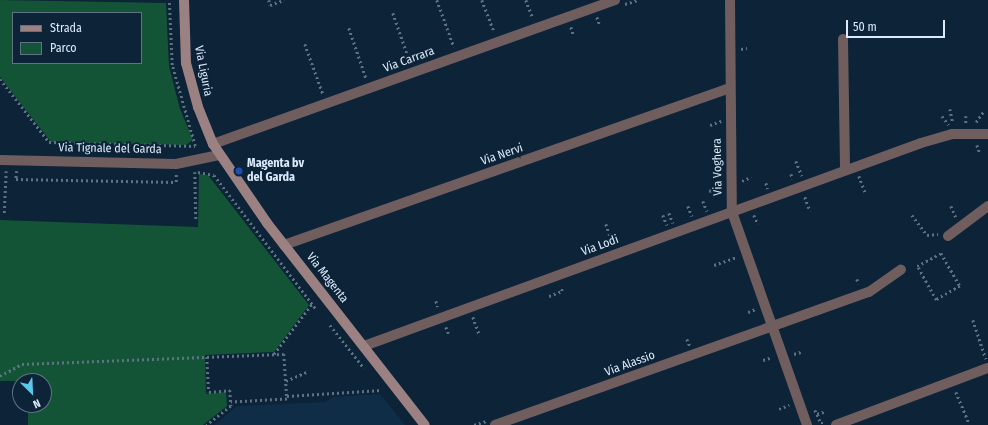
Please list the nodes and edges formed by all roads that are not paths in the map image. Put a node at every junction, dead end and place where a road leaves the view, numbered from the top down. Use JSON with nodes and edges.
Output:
{"nodes":[{"id":1,"x":184,"y":0,"type":"edge"},
{"id":2,"x":614,"y":0,"type":"edge"},
{"id":3,"x":730,"y":0,"type":"edge"},
{"id":4,"x":843,"y":39,"type":"dead end"},
{"id":5,"x":729,"y":88,"type":"junction"},
{"id":6,"x":985,"y":138,"type":"edge"},
{"id":7,"x":213,"y":144,"type":"junction"},
{"id":8,"x":219,"y":155,"type":"junction"},
{"id":9,"x":0,"y":160,"type":"edge"},
{"id":10,"x":845,"y":170,"type":"junction"},
{"id":11,"x":988,"y":206,"type":"edge"},
{"id":12,"x":732,"y":212,"type":"junction"},
{"id":13,"x":944,"y":235,"type":"road end"},
{"id":14,"x":284,"y":245,"type":"junction"},
{"id":15,"x":901,"y":270,"type":"dead end"},
{"id":16,"x":773,"y":327,"type":"junction"},
{"id":17,"x":364,"y":346,"type":"junction"},
{"id":18,"x":986,"y":363,"type":"edge"},
{"id":19,"x":833,"y":423,"type":"edge"},
{"id":20,"x":425,"y":425,"type":"edge"},
{"id":21,"x":495,"y":425,"type":"edge"},
{"id":22,"x":807,"y":425,"type":"edge"}],
"edges":[{"from":1,"to":7,"type":"street","name":"Via Liguria"},
{"from":2,"to":7,"type":"street","name":"Via Carrara"},
{"from":3,"to":5,"type":"street","name":"Via Voghera"},
{"from":4,"to":10,"type":"street"},
{"from":5,"to":12,"type":"street","name":"Via Voghera"},
{"from":5,"to":14,"type":"street","name":"Via Nervi"},
{"from":6,"to":10,"type":"street","name":"Via Lodi"},
{"from":7,"to":8,"type":"street","name":"Via Magenta"},
{"from":8,"to":9,"type":"street","name":"Via Tignale del Garda"},
{"from":8,"to":14,"type":"street","name":"Via Magenta"},
{"from":10,"to":12,"type":"street","name":"Via Lodi"},
{"from":11,"to":13,"type":"street"},
{"from":12,"to":16,"type":"street","name":"Via Voghera"},
{"from":12,"to":17,"type":"street","name":"Via Lodi"},
{"from":14,"to":17,"type":"street","name":"Via Magenta"},
{"from":15,"to":16,"type":"street"},
{"from":16,"to":21,"type":"street","name":"Via Alassio"},
{"from":16,"to":22,"type":"street","name":"Via Voghera"},
{"from":17,"to":20,"type":"street","name":"Via Magenta"},
{"from":18,"to":19,"type":"street"}]}
